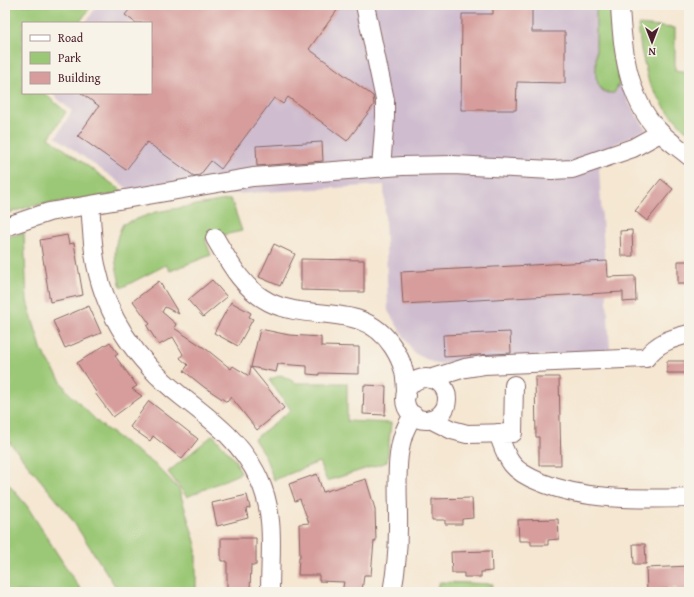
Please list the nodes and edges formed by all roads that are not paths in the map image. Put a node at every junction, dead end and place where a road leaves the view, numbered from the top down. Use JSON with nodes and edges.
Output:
{"nodes":[{"id":1,"x":364,"y":5,"type":"edge"},
{"id":2,"x":620,"y":5,"type":"edge"},
{"id":3,"x":660,"y":133,"type":"junction"},
{"id":4,"x":685,"y":150,"type":"edge"},
{"id":5,"x":381,"y":168,"type":"junction"},
{"id":6,"x":90,"y":205,"type":"junction"},
{"id":7,"x":5,"y":227,"type":"edge"},
{"id":8,"x":215,"y":238,"type":"dead end"},
{"id":9,"x":689,"y":334,"type":"edge"},
{"id":10,"x":401,"y":362,"type":"junction"},
{"id":11,"x":471,"y":366,"type":"junction"},
{"id":12,"x":428,"y":379,"type":"junction"},
{"id":13,"x":514,"y":385,"type":"dead end"},
{"id":14,"x":406,"y":396,"type":"junction"},
{"id":15,"x":447,"y":401,"type":"junction"},
{"id":16,"x":422,"y":417,"type":"junction"},
{"id":17,"x":498,"y":433,"type":"junction"},
{"id":18,"x":478,"y":434,"type":"junction"},
{"id":19,"x":689,"y":498,"type":"edge"},
{"id":20,"x":270,"y":592,"type":"edge"},
{"id":21,"x":392,"y":592,"type":"edge"}],
"edges":[{"from":1,"to":5,"type":"street"},
{"from":2,"to":3,"type":"street"},
{"from":3,"to":4,"type":"street"},
{"from":3,"to":5,"type":"street"},
{"from":5,"to":6,"type":"street"},
{"from":6,"to":7,"type":"street"},
{"from":6,"to":20,"type":"street"},
{"from":8,"to":10,"type":"street"},
{"from":9,"to":11,"type":"street"},
{"from":10,"to":12,"type":"street"},
{"from":10,"to":14,"type":"street"},
{"from":11,"to":12,"type":"street"},
{"from":11,"to":15,"type":"street"},
{"from":12,"to":14,"type":"street"},
{"from":12,"to":15,"type":"street"},
{"from":13,"to":17,"type":"street"},
{"from":14,"to":16,"type":"street"},
{"from":15,"to":16,"type":"street"},
{"from":15,"to":18,"type":"street"},
{"from":16,"to":18,"type":"street"},
{"from":16,"to":21,"type":"street"},
{"from":17,"to":18,"type":"street"},
{"from":17,"to":19,"type":"street"}]}
